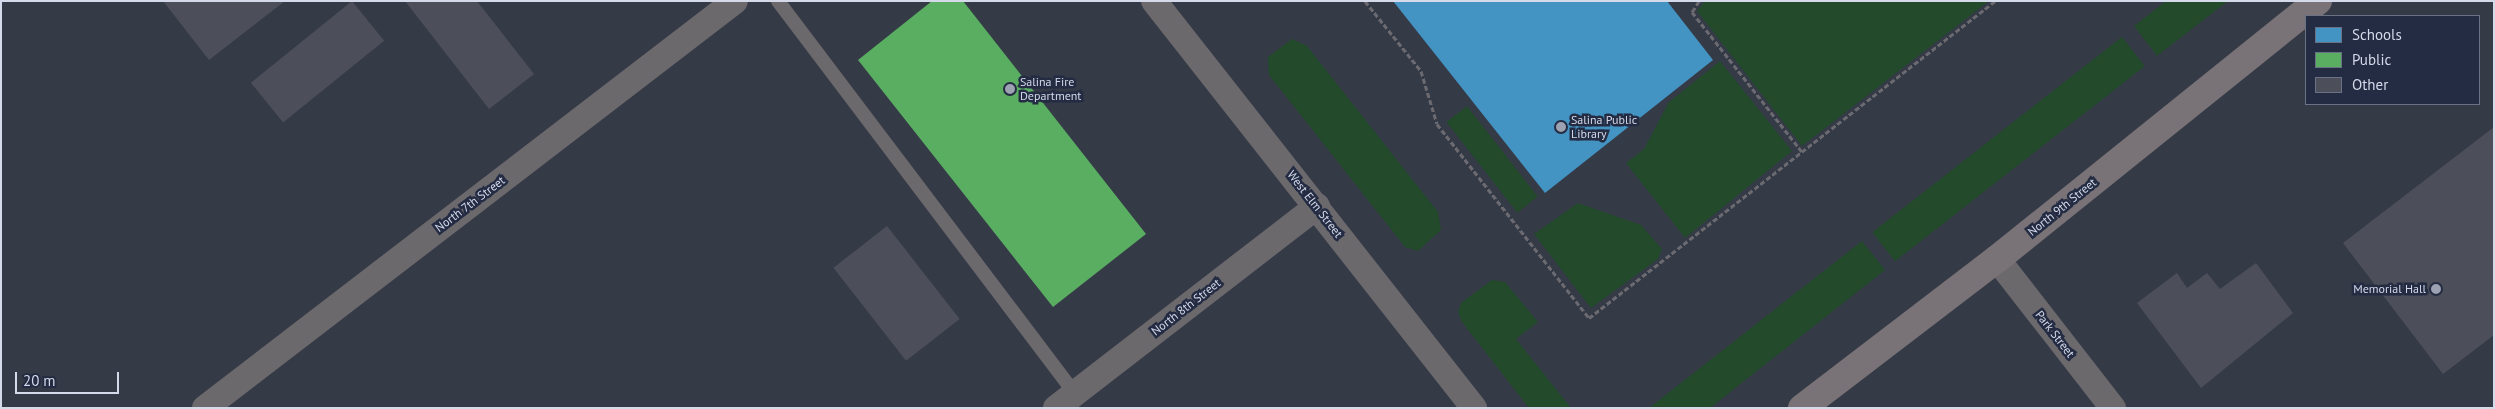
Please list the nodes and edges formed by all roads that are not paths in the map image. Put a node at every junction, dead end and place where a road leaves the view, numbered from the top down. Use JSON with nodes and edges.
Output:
{"nodes":[{"id":1,"x":735,"y":1,"type":"edge"},
{"id":2,"x":778,"y":1,"type":"edge"},
{"id":3,"x":1154,"y":1,"type":"edge"},
{"id":4,"x":2318,"y":1,"type":"edge"},
{"id":5,"x":1317,"y":206,"type":"junction"},
{"id":6,"x":1997,"y":259,"type":"junction"},
{"id":7,"x":1065,"y":400,"type":"edge"},
{"id":8,"x":204,"y":408,"type":"edge"},
{"id":9,"x":1474,"y":408,"type":"edge"},
{"id":10,"x":1802,"y":408,"type":"edge"},
{"id":11,"x":2113,"y":408,"type":"edge"}],
"edges":[{"from":1,"to":8,"type":"street","name":"North 7th Street"},
{"from":2,"to":7,"type":"lane"},
{"from":3,"to":5,"type":"street","name":"West Elm Street"},
{"from":4,"to":6,"type":"main road","name":"North 9th Street"},
{"from":5,"to":7,"type":"street","name":"North 8th Street"},
{"from":5,"to":9,"type":"street","name":"West Elm Street"},
{"from":6,"to":10,"type":"main road","name":"North 9th Street"},
{"from":6,"to":11,"type":"street","name":"Park Street"}]}
